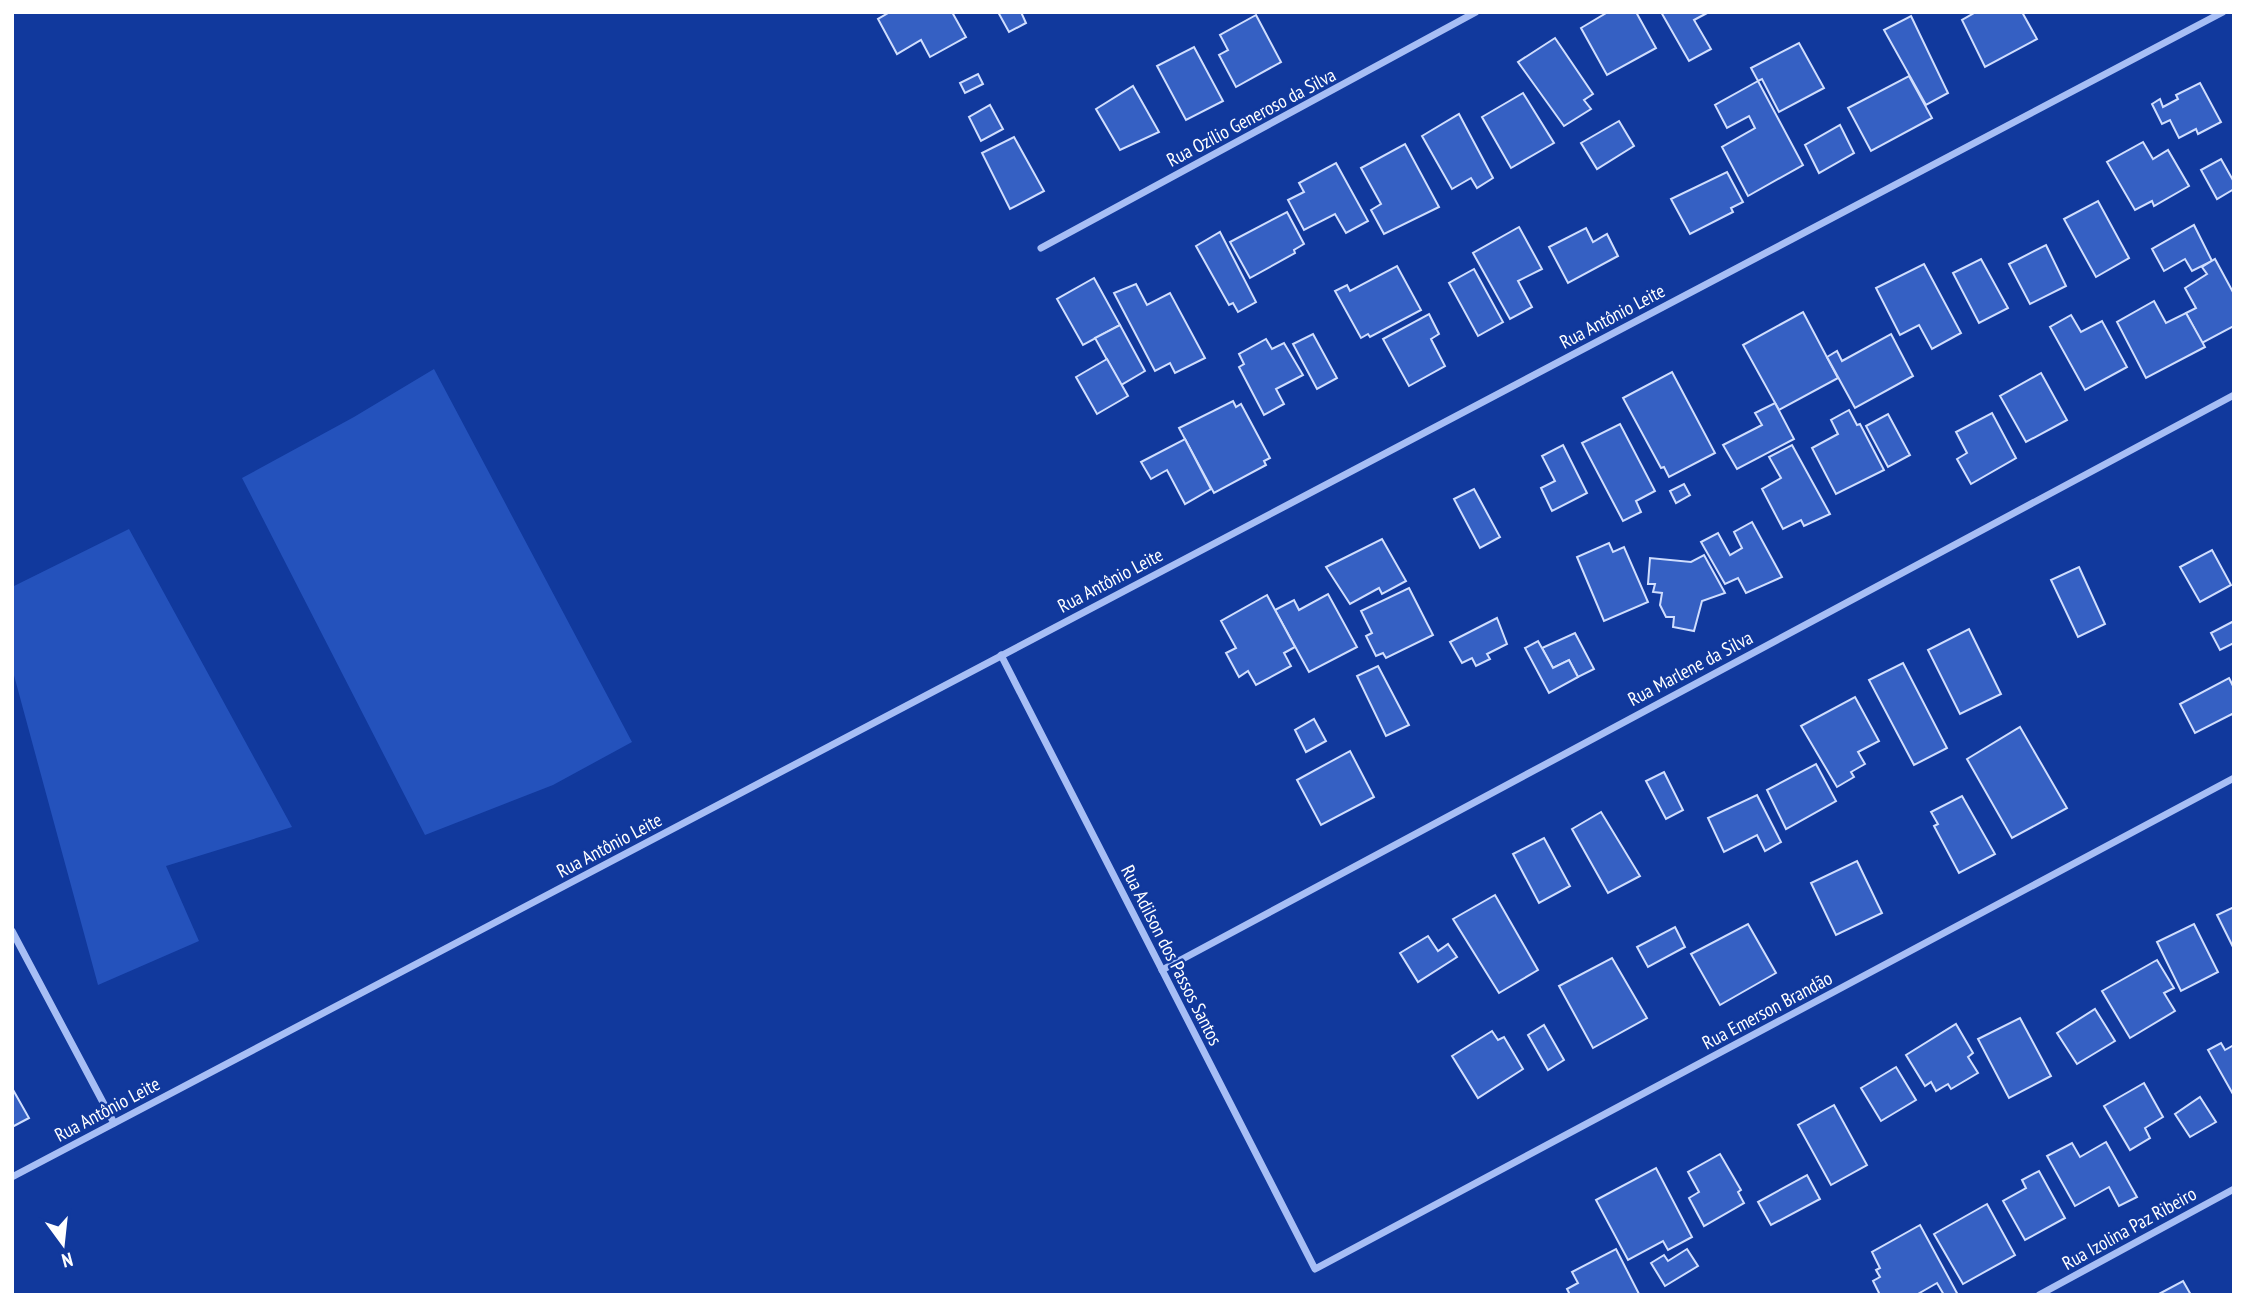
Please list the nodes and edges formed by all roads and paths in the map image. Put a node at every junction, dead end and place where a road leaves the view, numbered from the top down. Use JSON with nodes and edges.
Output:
{"nodes":[{"id":1,"x":1476,"y":12,"type":"edge"},
{"id":2,"x":2223,"y":12,"type":"edge"},
{"id":3,"x":1041,"y":248,"type":"dead end"},
{"id":4,"x":2234,"y":395,"type":"edge"},
{"id":5,"x":1001,"y":656,"type":"junction"},
{"id":6,"x":2234,"y":778,"type":"edge"},
{"id":7,"x":12,"y":931,"type":"edge"},
{"id":8,"x":1162,"y":970,"type":"junction"},
{"id":9,"x":114,"y":1123,"type":"junction"},
{"id":10,"x":12,"y":1177,"type":"edge"},
{"id":11,"x":2234,"y":1189,"type":"edge"},
{"id":12,"x":1315,"y":1269,"type":"joint"},
{"id":13,"x":2039,"y":1295,"type":"edge"}],
"edges":[{"from":1,"to":3,"type":"street","name":"Rua Ozílio Generoso da Silva"},
{"from":2,"to":5,"type":"street","name":"Rua Antônio Leite"},
{"from":4,"to":8,"type":"street","name":"Rua Marlene da Silva"},
{"from":5,"to":8,"type":"street","name":"Rua Adilson dos Passos Santos"},
{"from":5,"to":9,"type":"street","name":"Rua Antônio Leite"},
{"from":6,"to":12,"type":"street","name":"Rua Emerson Brandão"},
{"from":7,"to":9,"type":"street"},
{"from":8,"to":12,"type":"street","name":"Rua Adilson dos Passos Santos"},
{"from":9,"to":10,"type":"street","name":"Rua Antônio Leite"},
{"from":11,"to":13,"type":"street","name":"Rua Izolina Paz Ribeiro"}]}
